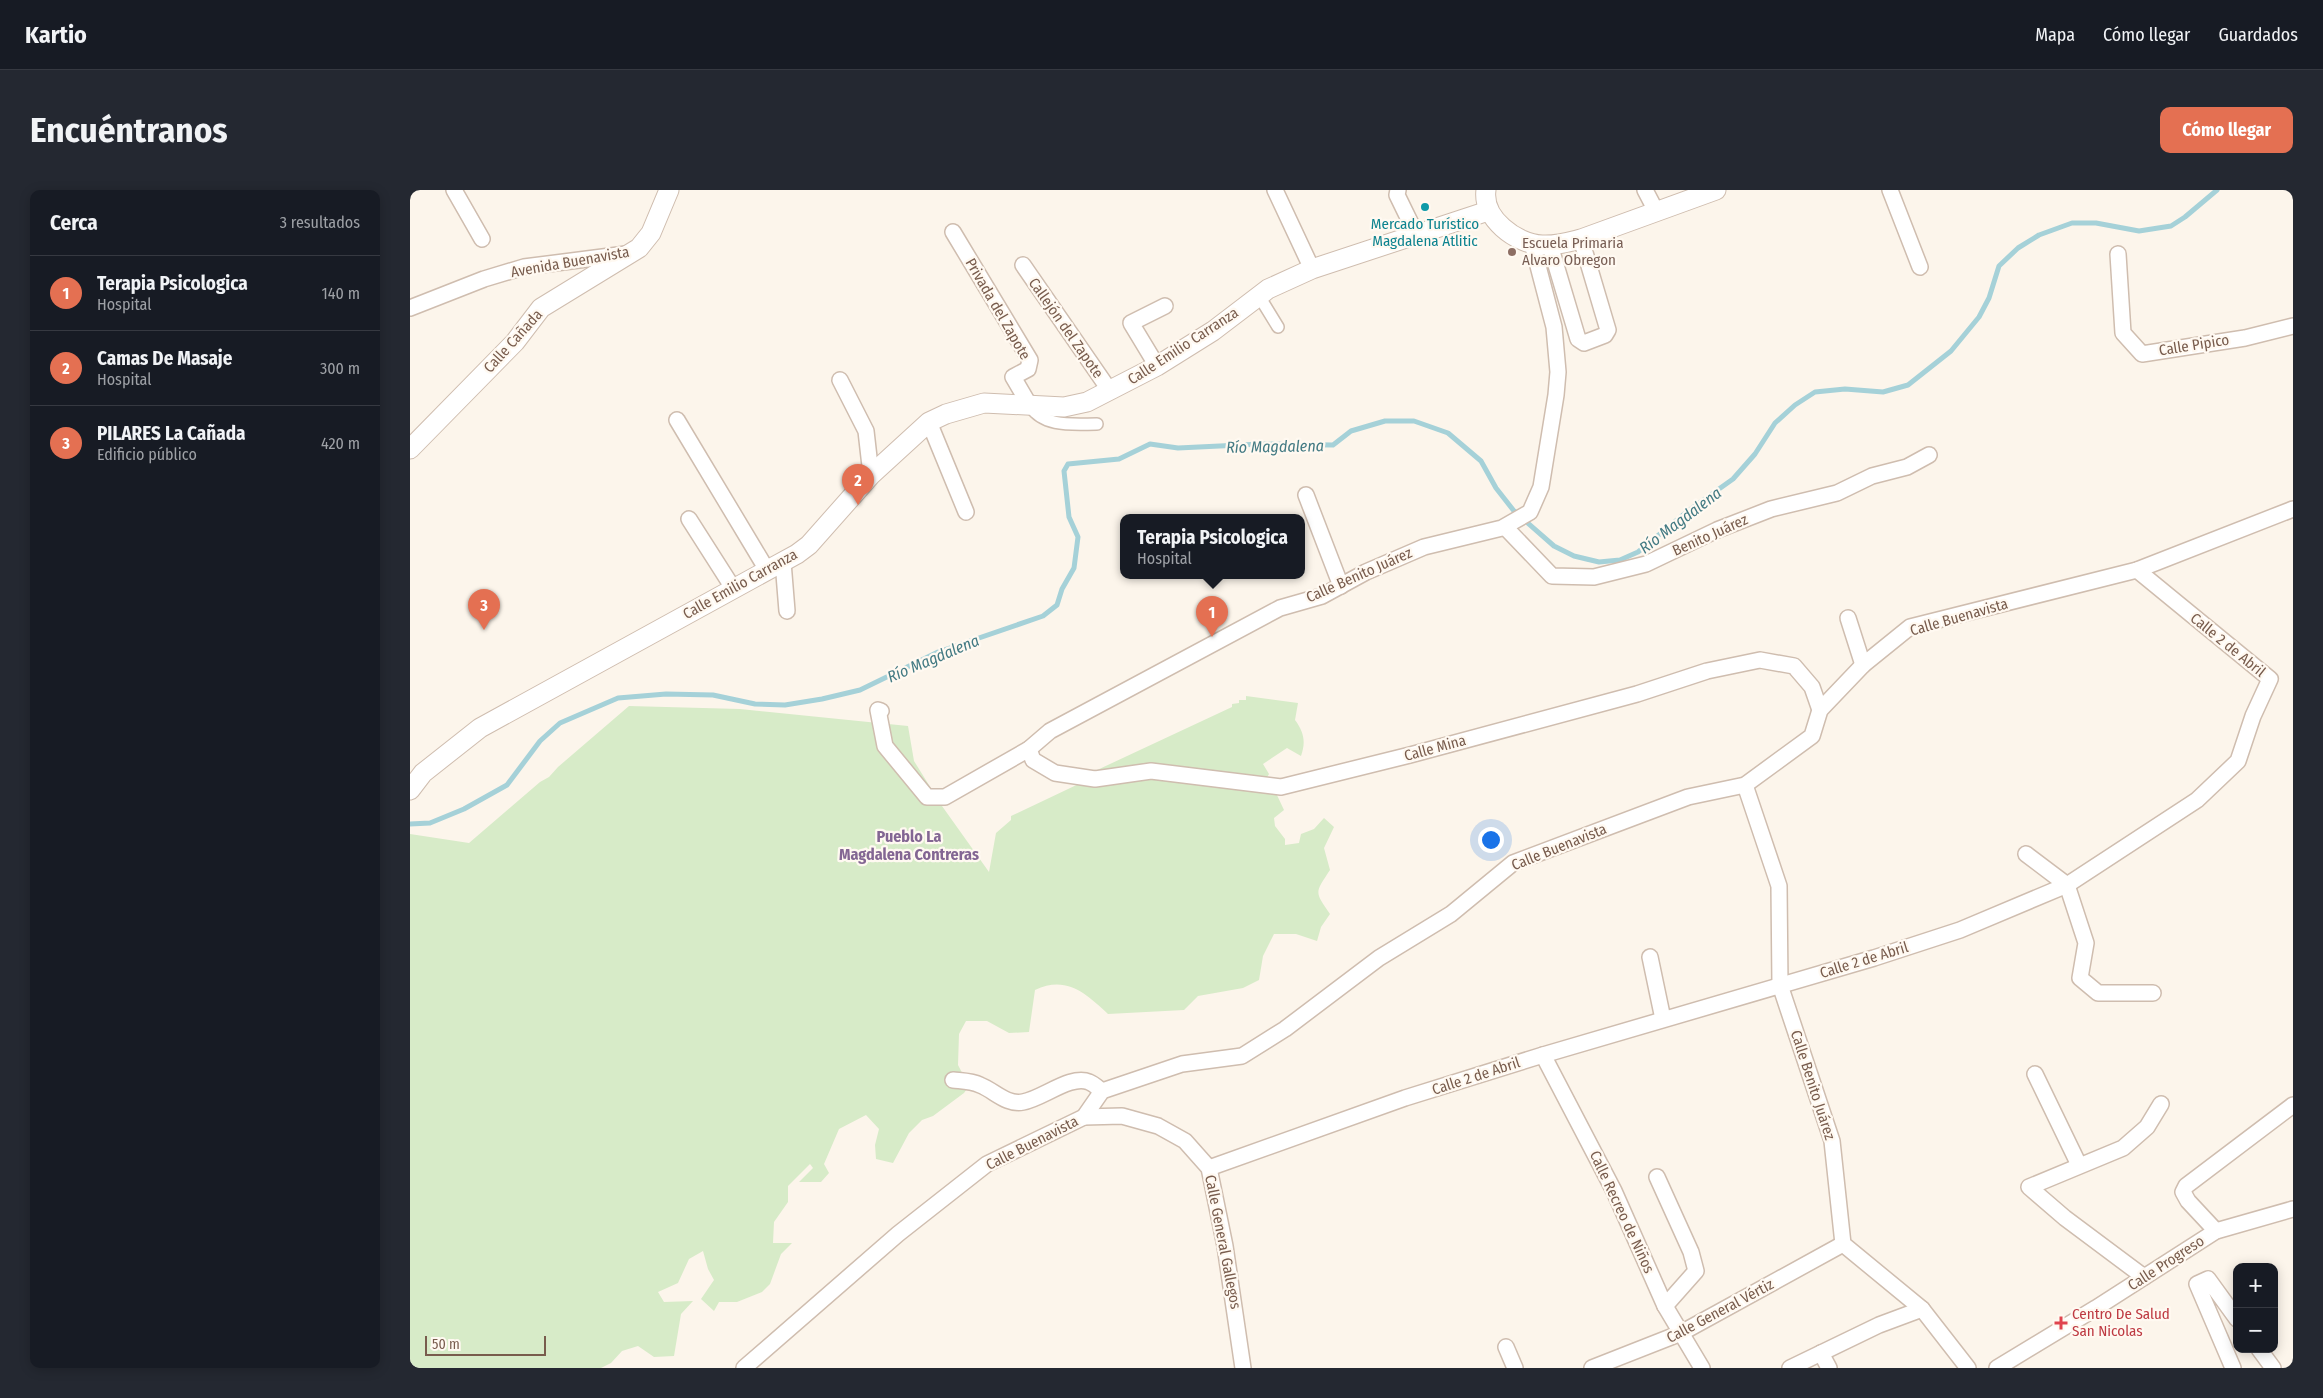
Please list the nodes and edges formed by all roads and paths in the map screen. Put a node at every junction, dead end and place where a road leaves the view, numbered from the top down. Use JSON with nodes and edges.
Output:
{"nodes":[{"id":1,"x":454,"y":190,"type":"edge"},
{"id":2,"x":669,"y":190,"type":"edge"},
{"id":3,"x":1275,"y":190,"type":"edge"},
{"id":4,"x":1398,"y":190,"type":"edge"},
{"id":5,"x":1486,"y":190,"type":"edge"},
{"id":6,"x":1645,"y":190,"type":"edge"},
{"id":7,"x":1716,"y":190,"type":"edge"},
{"id":8,"x":1890,"y":190,"type":"edge"},
{"id":9,"x":1488,"y":210,"type":"junction"},
{"id":10,"x":1656,"y":210,"type":"junction"},
{"id":11,"x":953,"y":232,"type":"dead end"},
{"id":12,"x":1416,"y":234,"type":"junction"},
{"id":13,"x":482,"y":239,"type":"dead end"},
{"id":14,"x":1581,"y":239,"type":"junction"},
{"id":15,"x":1541,"y":244,"type":"junction"},
{"id":16,"x":633,"y":253,"type":"junction"},
{"id":17,"x":2118,"y":254,"type":"dead end"},
{"id":18,"x":1023,"y":265,"type":"dead end"},
{"id":19,"x":1920,"y":267,"type":"dead end"},
{"id":20,"x":1312,"y":269,"type":"junction"},
{"id":21,"x":1259,"y":296,"type":"junction"},
{"id":22,"x":1164,"y":306,"type":"dead end"},
{"id":23,"x":410,"y":308,"type":"edge"},
{"id":24,"x":2293,"y":326,"type":"edge"},
{"id":25,"x":1278,"y":327,"type":"dead end"},
{"id":26,"x":1157,"y":366,"type":"junction"},
{"id":27,"x":840,"y":380,"type":"dead end"},
{"id":28,"x":1110,"y":391,"type":"junction"},
{"id":29,"x":1030,"y":406,"type":"junction"},
{"id":30,"x":677,"y":420,"type":"dead end"},
{"id":31,"x":930,"y":422,"type":"junction"},
{"id":32,"x":1097,"y":424,"type":"dead end"},
{"id":33,"x":410,"y":449,"type":"edge"},
{"id":34,"x":1929,"y":455,"type":"dead end"},
{"id":35,"x":871,"y":475,"type":"junction"},
{"id":36,"x":1306,"y":495,"type":"dead end"},
{"id":37,"x":2293,"y":509,"type":"edge"},
{"id":38,"x":966,"y":512,"type":"dead end"},
{"id":39,"x":689,"y":519,"type":"dead end"},
{"id":40,"x":1507,"y":526,"type":"junction"},
{"id":41,"x":775,"y":566,"type":"junction"},
{"id":42,"x":2137,"y":570,"type":"junction"},
{"id":43,"x":1341,"y":586,"type":"junction"},
{"id":44,"x":733,"y":588,"type":"junction"},
{"id":45,"x":787,"y":611,"type":"dead end"},
{"id":46,"x":1848,"y":618,"type":"dead end"},
{"id":47,"x":1863,"y":665,"type":"junction"},
{"id":48,"x":1820,"y":710,"type":"junction"},
{"id":49,"x":881,"y":711,"type":"dead end"},
{"id":50,"x":1029,"y":749,"type":"junction"},
{"id":51,"x":1745,"y":785,"type":"junction"},
{"id":52,"x":410,"y":790,"type":"edge"},
{"id":53,"x":2026,"y":854,"type":"dead end"},
{"id":54,"x":2067,"y":885,"type":"junction"},
{"id":55,"x":1650,"y":957,"type":"dead end"},
{"id":56,"x":1780,"y":985,"type":"junction"},
{"id":57,"x":2153,"y":994,"type":"dead end"},
{"id":58,"x":1663,"y":1019,"type":"junction"},
{"id":59,"x":1543,"y":1054,"type":"junction"},
{"id":60,"x":2035,"y":1074,"type":"dead end"},
{"id":61,"x":953,"y":1080,"type":"dead end"},
{"id":62,"x":1102,"y":1091,"type":"junction"},
{"id":63,"x":2161,"y":1104,"type":"dead end"},
{"id":64,"x":2293,"y":1106,"type":"edge"},
{"id":65,"x":1084,"y":1117,"type":"junction"},
{"id":66,"x":2079,"y":1165,"type":"junction"},
{"id":67,"x":1209,"y":1168,"type":"junction"},
{"id":68,"x":1657,"y":1177,"type":"dead end"},
{"id":69,"x":2293,"y":1209,"type":"edge"},
{"id":70,"x":2216,"y":1231,"type":"junction"},
{"id":71,"x":1843,"y":1244,"type":"junction"},
{"id":72,"x":2144,"y":1277,"type":"junction"},
{"id":73,"x":1666,"y":1306,"type":"junction"},
{"id":74,"x":1922,"y":1308,"type":"junction"},
{"id":75,"x":2233,"y":1313,"type":"edge"},
{"id":76,"x":1682,"y":1333,"type":"junction"},
{"id":77,"x":1506,"y":1347,"type":"dead end"},
{"id":78,"x":1821,"y":1353,"type":"junction"},
{"id":79,"x":2262,"y":1353,"type":"edge"},
{"id":80,"x":744,"y":1368,"type":"edge"},
{"id":81,"x":1243,"y":1368,"type":"edge"},
{"id":82,"x":1515,"y":1368,"type":"edge"},
{"id":83,"x":1592,"y":1368,"type":"edge"},
{"id":84,"x":1702,"y":1368,"type":"edge"},
{"id":85,"x":1790,"y":1368,"type":"edge"},
{"id":86,"x":1829,"y":1368,"type":"edge"},
{"id":87,"x":1968,"y":1368,"type":"edge"},
{"id":88,"x":1997,"y":1368,"type":"edge"},
{"id":89,"x":2233,"y":1368,"type":"edge"},
{"id":90,"x":2273,"y":1368,"type":"edge"}],
"edges":[{"from":1,"to":13,"type":"street"},
{"from":2,"to":16,"type":"street","name":"Avenida Buenavista"},
{"from":3,"to":20,"type":"street"},
{"from":4,"to":12,"type":"street"},
{"from":5,"to":9,"type":"street"},
{"from":6,"to":10,"type":"street"},
{"from":7,"to":10,"type":"street"},
{"from":8,"to":19,"type":"street"},
{"from":9,"to":12,"type":"street","name":"Calle Emilio Carranza"},
{"from":9,"to":15,"type":"street"},
{"from":10,"to":14,"type":"street"},
{"from":11,"to":29,"type":"street","name":"Privada del Zapote"},
{"from":12,"to":20,"type":"street","name":"Calle Emilio Carranza"},
{"from":14,"to":15,"type":"street"},
{"from":14,"to":15,"type":"street"},
{"from":15,"to":40,"type":"street","name":"Calle Benito Juárez"},
{"from":16,"to":23,"type":"street","name":"Avenida Buenavista"},
{"from":16,"to":33,"type":"street","name":"Calle Cañada"},
{"from":17,"to":24,"type":"street","name":"Calle Pipico"},
{"from":18,"to":28,"type":"street","name":"Callejón del Zapote"},
{"from":20,"to":21,"type":"street","name":"Calle Emilio Carranza"},
{"from":21,"to":25,"type":"street"},
{"from":21,"to":26,"type":"street","name":"Calle Emilio Carranza"},
{"from":22,"to":26,"type":"street"},
{"from":26,"to":28,"type":"street","name":"Calle Emilio Carranza"},
{"from":27,"to":35,"type":"street"},
{"from":28,"to":29,"type":"street","name":"Calle Emilio Carranza"},
{"from":29,"to":31,"type":"street","name":"Calle Emilio Carranza"},
{"from":29,"to":32,"type":"street"},
{"from":30,"to":41,"type":"street"},
{"from":31,"to":35,"type":"street","name":"Calle Emilio Carranza"},
{"from":31,"to":38,"type":"street"},
{"from":34,"to":40,"type":"street","name":"Benito Juárez"},
{"from":35,"to":41,"type":"street","name":"Calle Emilio Carranza"},
{"from":36,"to":43,"type":"street"},
{"from":37,"to":42,"type":"street","name":"Calle Buenavista"},
{"from":39,"to":44,"type":"street"},
{"from":40,"to":43,"type":"street","name":"Calle Benito Juárez"},
{"from":41,"to":44,"type":"street","name":"Calle Emilio Carranza"},
{"from":41,"to":45,"type":"street"},
{"from":42,"to":47,"type":"street","name":"Calle Buenavista"},
{"from":42,"to":54,"type":"street","name":"Calle 2 de Abril"},
{"from":43,"to":50,"type":"street","name":"Calle Benito Juárez"},
{"from":44,"to":52,"type":"street","name":"Calle Emilio Carranza"},
{"from":46,"to":47,"type":"street"},
{"from":47,"to":48,"type":"street","name":"Calle Buenavista"},
{"from":48,"to":50,"type":"street","name":"Calle Mina"},
{"from":48,"to":51,"type":"street","name":"Calle Buenavista"},
{"from":49,"to":50,"type":"street","name":"Calle Benito Juárez"},
{"from":51,"to":56,"type":"street","name":"Calle Benito Juárez"},
{"from":51,"to":62,"type":"street","name":"Calle Buenavista"},
{"from":53,"to":54,"type":"street"},
{"from":54,"to":56,"type":"street","name":"Calle 2 de Abril"},
{"from":54,"to":57,"type":"street"},
{"from":55,"to":58,"type":"street"},
{"from":56,"to":58,"type":"street","name":"Calle 2 de Abril"},
{"from":56,"to":71,"type":"street","name":"Calle Benito Juárez"},
{"from":58,"to":59,"type":"street","name":"Calle 2 de Abril"},
{"from":59,"to":67,"type":"street","name":"Calle 2 de Abril"},
{"from":59,"to":73,"type":"street","name":"Calle Recreo de Niños"},
{"from":60,"to":66,"type":"street"},
{"from":61,"to":62,"type":"street"},
{"from":62,"to":65,"type":"street","name":"Calle Buenavista"},
{"from":63,"to":66,"type":"street"},
{"from":64,"to":70,"type":"street"},
{"from":65,"to":67,"type":"street","name":"Calle General Gallegos"},
{"from":65,"to":80,"type":"street","name":"Calle Buenavista"},
{"from":66,"to":72,"type":"street"},
{"from":67,"to":81,"type":"street","name":"Calle General Gallegos"},
{"from":68,"to":73,"type":"street"},
{"from":69,"to":70,"type":"street","name":"Calle Progreso"},
{"from":70,"to":72,"type":"street","name":"Calle Progreso"},
{"from":71,"to":74,"type":"street"},
{"from":71,"to":76,"type":"street","name":"Calle General Vértiz"},
{"from":72,"to":88,"type":"street","name":"Calle Progreso"},
{"from":73,"to":76,"type":"street","name":"Calle Recreo de Niños"},
{"from":74,"to":78,"type":"street"},
{"from":74,"to":87,"type":"street"},
{"from":75,"to":89,"type":"street"},
{"from":76,"to":83,"type":"street","name":"Calle General Vértiz"},
{"from":76,"to":84,"type":"street","name":"Calle Recreo de Niños"},
{"from":77,"to":82,"type":"street"},
{"from":78,"to":85,"type":"street"},
{"from":78,"to":86,"type":"street"},
{"from":79,"to":90,"type":"street"}]}
